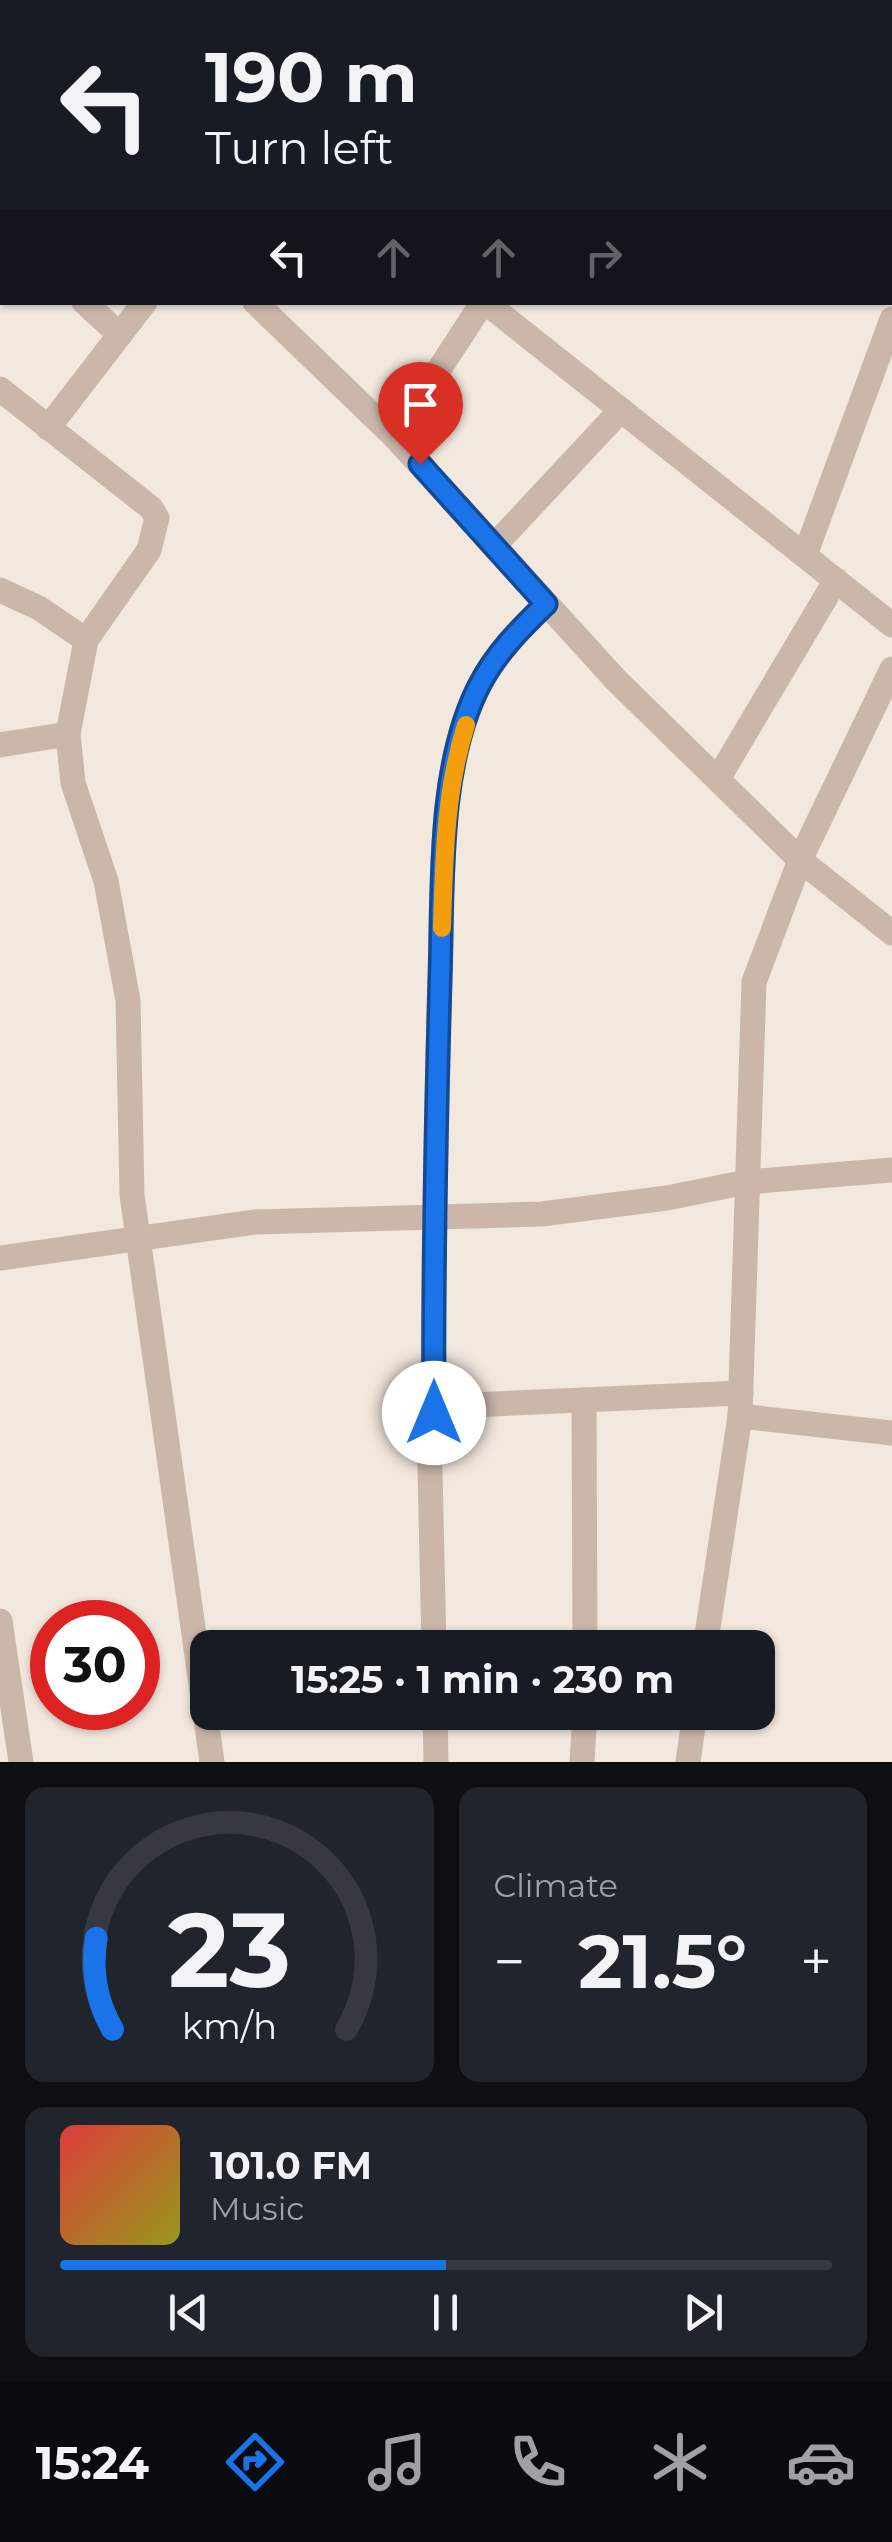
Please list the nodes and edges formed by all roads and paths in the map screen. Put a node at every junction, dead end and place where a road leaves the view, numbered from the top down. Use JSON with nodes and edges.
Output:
{"nodes":[{"id":1,"x":87,"y":305,"type":"edge"},
{"id":2,"x":144,"y":305,"type":"edge"},
{"id":3,"x":258,"y":305,"type":"edge"},
{"id":4,"x":482,"y":305,"type":"edge"},
{"id":5,"x":488,"y":305,"type":"edge"},
{"id":6,"x":892,"y":320,"type":"edge"},
{"id":7,"x":120,"y":335,"type":"junction"},
{"id":8,"x":0,"y":389,"type":"edge"},
{"id":9,"x":621,"y":410,"type":"junction"},
{"id":10,"x":48,"y":428,"type":"junction"},
{"id":11,"x":395,"y":437,"type":"junction"},
{"id":12,"x":494,"y":546,"type":"junction"},
{"id":13,"x":805,"y":555,"type":"junction"},
{"id":14,"x":836,"y":580,"type":"junction"},
{"id":15,"x":0,"y":590,"type":"edge"},
{"id":16,"x":546,"y":604,"type":"junction"},
{"id":17,"x":892,"y":625,"type":"edge"},
{"id":18,"x":86,"y":640,"type":"junction"},
{"id":19,"x":892,"y":669,"type":"edge"},
{"id":20,"x":68,"y":734,"type":"junction"},
{"id":21,"x":0,"y":745,"type":"edge"},
{"id":22,"x":719,"y":777,"type":"junction"},
{"id":23,"x":800,"y":860,"type":"junction"},
{"id":24,"x":892,"y":934,"type":"edge"},
{"id":25,"x":892,"y":1170,"type":"edge"},
{"id":26,"x":747,"y":1182,"type":"junction"},
{"id":27,"x":432,"y":1217,"type":"junction"},
{"id":28,"x":137,"y":1235,"type":"junction"},
{"id":29,"x":0,"y":1258,"type":"edge"},
{"id":30,"x":584,"y":1400,"type":"junction"},
{"id":31,"x":741,"y":1404,"type":"junction"},
{"id":32,"x":434,"y":1413,"type":"junction"},
{"id":33,"x":892,"y":1432,"type":"edge"},
{"id":34,"x":0,"y":1621,"type":"edge"},
{"id":35,"x":434,"y":1630,"type":"edge"},
{"id":36,"x":585,"y":1630,"type":"edge"},
{"id":37,"x":708,"y":1630,"type":"edge"},
{"id":38,"x":435,"y":1730,"type":"edge"},
{"id":39,"x":584,"y":1730,"type":"edge"},
{"id":40,"x":692,"y":1730,"type":"edge"},
{"id":41,"x":21,"y":1762,"type":"edge"},
{"id":42,"x":212,"y":1762,"type":"edge"},
{"id":43,"x":436,"y":1762,"type":"edge"},
{"id":44,"x":582,"y":1762,"type":"edge"},
{"id":45,"x":688,"y":1762,"type":"edge"}],
"edges":[{"from":1,"to":7,"type":"street"},
{"from":2,"to":7,"type":"street"},
{"from":3,"to":11,"type":"street"},
{"from":4,"to":11,"type":"street"},
{"from":5,"to":9,"type":"street"},
{"from":6,"to":13,"type":"street"},
{"from":7,"to":10,"type":"street"},
{"from":8,"to":10,"type":"street"},
{"from":9,"to":12,"type":"street"},
{"from":9,"to":13,"type":"street"},
{"from":10,"to":18,"type":"street"},
{"from":11,"to":12,"type":"street"},
{"from":12,"to":16,"type":"street"},
{"from":13,"to":14,"type":"street"},
{"from":14,"to":17,"type":"street"},
{"from":14,"to":22,"type":"street"},
{"from":15,"to":18,"type":"street"},
{"from":16,"to":22,"type":"street"},
{"from":16,"to":27,"type":"street"},
{"from":18,"to":20,"type":"street"},
{"from":19,"to":23,"type":"street"},
{"from":20,"to":21,"type":"street"},
{"from":20,"to":28,"type":"street"},
{"from":22,"to":23,"type":"street"},
{"from":23,"to":24,"type":"street"},
{"from":23,"to":26,"type":"street"},
{"from":25,"to":26,"type":"street"},
{"from":26,"to":27,"type":"street"},
{"from":26,"to":31,"type":"street"},
{"from":27,"to":28,"type":"street"},
{"from":27,"to":32,"type":"street"},
{"from":28,"to":29,"type":"street"},
{"from":28,"to":42,"type":"street"},
{"from":30,"to":31,"type":"street"},
{"from":30,"to":32,"type":"street"},
{"from":30,"to":36,"type":"street"},
{"from":31,"to":33,"type":"street"},
{"from":31,"to":37,"type":"street"},
{"from":32,"to":35,"type":"street"},
{"from":34,"to":41,"type":"street"},
{"from":38,"to":43,"type":"street"},
{"from":39,"to":44,"type":"street"},
{"from":40,"to":45,"type":"street"}]}
